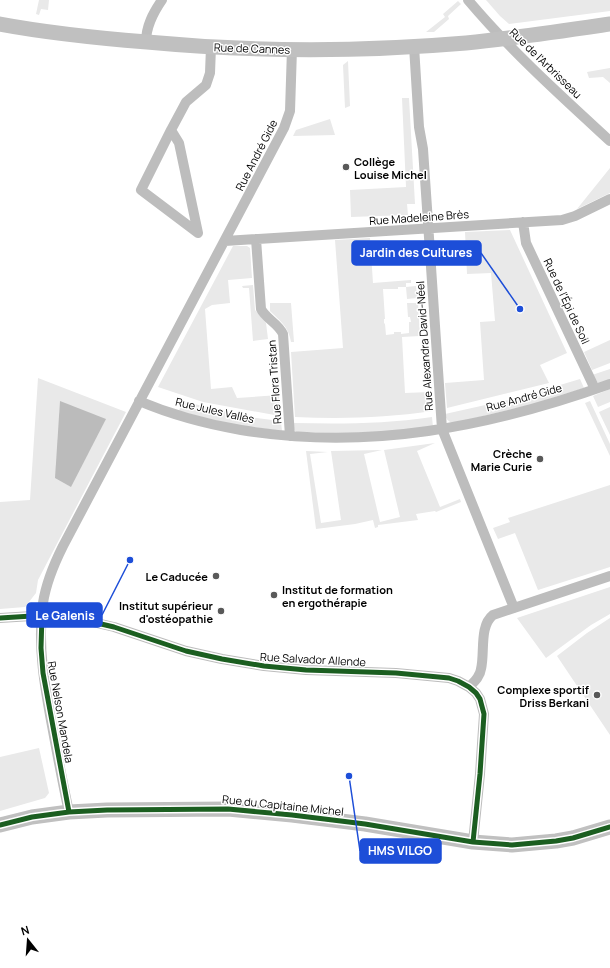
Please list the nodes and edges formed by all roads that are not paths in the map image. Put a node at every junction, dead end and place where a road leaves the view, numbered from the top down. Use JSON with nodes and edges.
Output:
{"nodes":[{"id":1,"x":162,"y":0,"type":"edge"},
{"id":2,"x":468,"y":0,"type":"edge"},
{"id":3,"x":0,"y":24,"type":"edge"},
{"id":4,"x":610,"y":24,"type":"edge"},
{"id":5,"x":504,"y":38,"type":"junction"},
{"id":6,"x":146,"y":42,"type":"junction"},
{"id":7,"x":414,"y":46,"type":"junction"},
{"id":8,"x":211,"y":47,"type":"junction"},
{"id":9,"x":292,"y":49,"type":"junction"},
{"id":10,"x":170,"y":130,"type":"junction"},
{"id":11,"x":610,"y":141,"type":"edge"},
{"id":12,"x":610,"y":199,"type":"edge"},
{"id":13,"x":523,"y":222,"type":"junction"},
{"id":14,"x":429,"y":228,"type":"junction"},
{"id":15,"x":256,"y":239,"type":"junction"},
{"id":16,"x":225,"y":241,"type":"junction"},
{"id":17,"x":610,"y":384,"type":"edge"},
{"id":18,"x":595,"y":389,"type":"junction"},
{"id":19,"x":139,"y":401,"type":"junction"},
{"id":20,"x":442,"y":429,"type":"junction"},
{"id":21,"x":290,"y":436,"type":"junction"},
{"id":22,"x":610,"y":576,"type":"edge"},
{"id":23,"x":514,"y":608,"type":"junction"},
{"id":24,"x":42,"y":615,"type":"junction"},
{"id":25,"x":0,"y":618,"type":"edge"},
{"id":26,"x":469,"y":687,"type":"junction"},
{"id":27,"x":69,"y":812,"type":"junction"},
{"id":28,"x":0,"y":826,"type":"edge"},
{"id":29,"x":610,"y":827,"type":"edge"},
{"id":30,"x":473,"y":842,"type":"junction"}],
"edges":[{"from":1,"to":6,"type":"street"},
{"from":2,"to":5,"type":"street","name":"Rue de l'Arbrisseau"},
{"from":3,"to":6,"type":"main road","name":"Rue de Cannes"},
{"from":4,"to":5,"type":"main road","name":"Rue de Cannes"},
{"from":5,"to":7,"type":"main road","name":"Rue de Cannes"},
{"from":5,"to":11,"type":"street","name":"Rue de l'Arbrisseau"},
{"from":6,"to":8,"type":"main road","name":"Rue de Cannes"},
{"from":7,"to":9,"type":"main road","name":"Rue de Cannes"},
{"from":7,"to":14,"type":"street","name":"Rue Alexandra David-Néel"},
{"from":8,"to":9,"type":"main road","name":"Rue de Cannes"},
{"from":8,"to":10,"type":"street"},
{"from":9,"to":16,"type":"street","name":"Rue André Gide"},
{"from":10,"to":10,"type":"street"},
{"from":12,"to":13,"type":"street","name":"Rue Madeleine Brès"},
{"from":13,"to":14,"type":"street","name":"Rue Madeleine Brès"},
{"from":13,"to":18,"type":"street","name":"Rue de l'Épi de Soil"},
{"from":14,"to":15,"type":"street","name":"Rue Madeleine Brès"},
{"from":14,"to":20,"type":"street","name":"Rue Alexandra David-Néel"},
{"from":15,"to":16,"type":"street","name":"Rue Madeleine Brès"},
{"from":15,"to":21,"type":"street","name":"Rue Flora Tristan"},
{"from":16,"to":19,"type":"street","name":"Rue André Gide"},
{"from":17,"to":18,"type":"street","name":"Rue André Gide"},
{"from":18,"to":20,"type":"street","name":"Rue André Gide"},
{"from":19,"to":21,"type":"street","name":"Rue Jules Vallès"},
{"from":19,"to":24,"type":"street","name":"Rue Nelson Mandela"},
{"from":20,"to":21,"type":"street","name":"Rue Jules Vallès"},
{"from":20,"to":23,"type":"street","name":"Rue Alexandra David-Néel"},
{"from":22,"to":23,"type":"street"},
{"from":23,"to":26,"type":"street"},
{"from":24,"to":25,"type":"street","name":"Rue Salvador Allende"},
{"from":24,"to":26,"type":"street","name":"Rue Salvador Allende"},
{"from":24,"to":27,"type":"street","name":"Rue Nelson Mandela"},
{"from":26,"to":30,"type":"street"},
{"from":27,"to":28,"type":"main road","name":"Rue du Capitaine Michel"},
{"from":27,"to":30,"type":"main road","name":"Rue du Capitaine Michel"},
{"from":29,"to":30,"type":"main road","name":"Rue du Capitaine Michel"}]}
